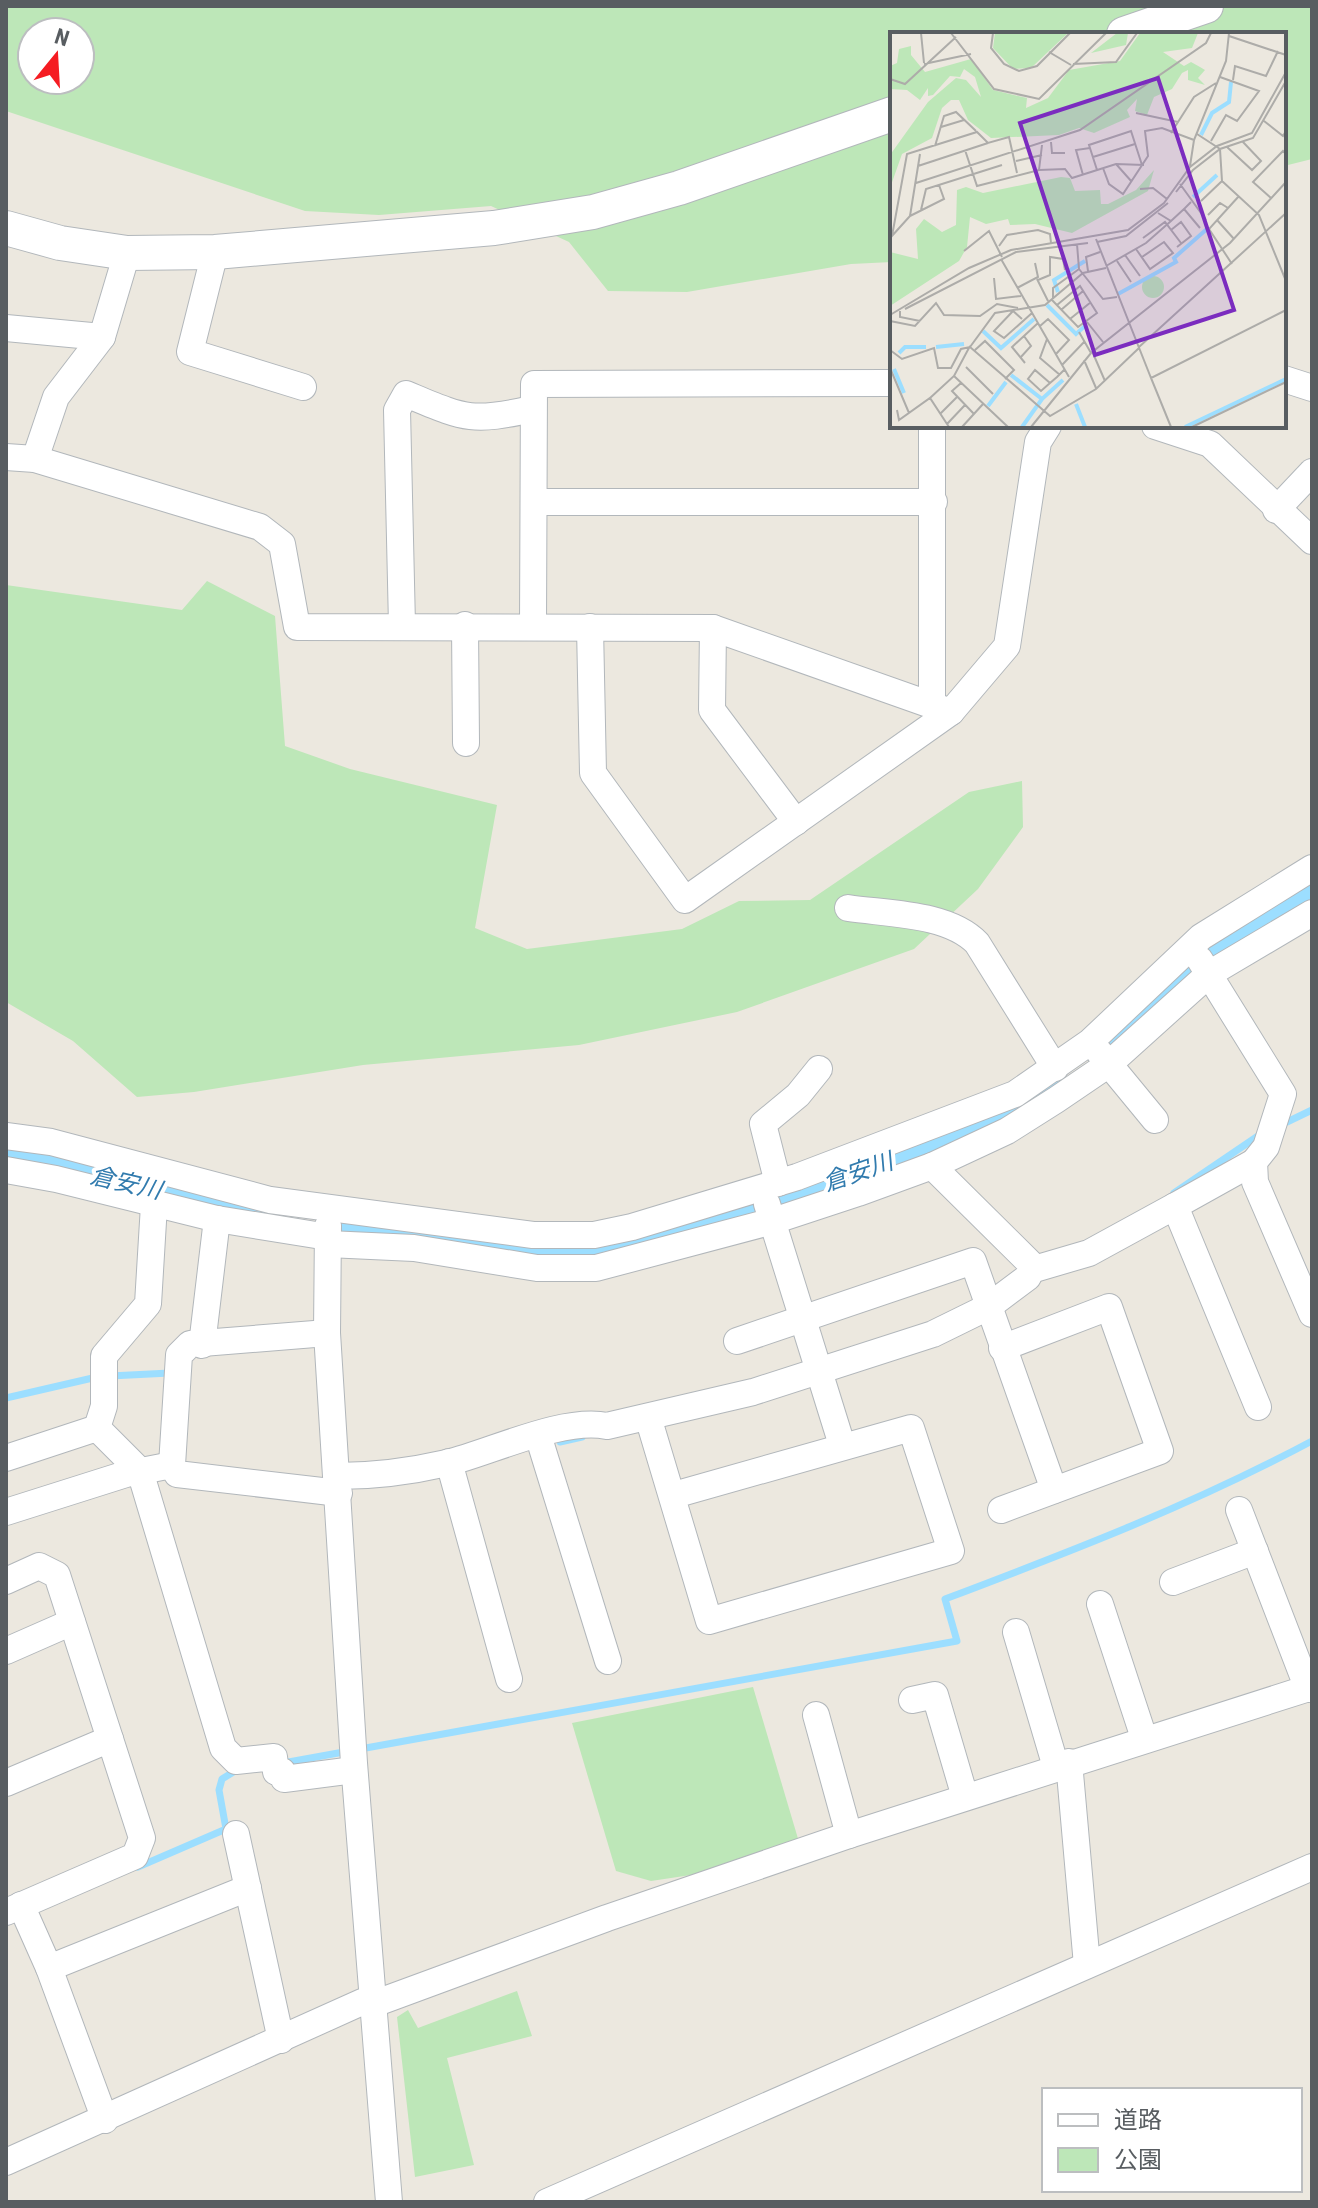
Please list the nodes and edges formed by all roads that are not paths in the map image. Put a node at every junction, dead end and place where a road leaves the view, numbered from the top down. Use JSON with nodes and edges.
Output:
{"nodes":[{"id":1,"x":1206,"y":6,"type":"edge"},
{"id":2,"x":1130,"y":32,"type":"edge"},
{"id":3,"x":890,"y":115,"type":"edge"},
{"id":4,"x":6,"y":228,"type":"edge"},
{"id":5,"x":215,"y":252,"type":"junction"},
{"id":6,"x":127,"y":253,"type":"junction"},
{"id":7,"x":6,"y":328,"type":"edge"},
{"id":8,"x":102,"y":337,"type":"junction"},
{"id":9,"x":1286,"y":380,"type":"edge"},
{"id":10,"x":890,"y":383,"type":"edge"},
{"id":11,"x":303,"y":387,"type":"dead end"},
{"id":12,"x":1312,"y":388,"type":"edge"},
{"id":13,"x":532,"y":409,"type":"junction"},
{"id":14,"x":932,"y":428,"type":"edge"},
{"id":15,"x":1047,"y":428,"type":"edge"},
{"id":16,"x":1161,"y":428,"type":"edge"},
{"id":17,"x":6,"y":457,"type":"edge"},
{"id":18,"x":35,"y":459,"type":"junction"},
{"id":19,"x":1312,"y":472,"type":"edge"},
{"id":20,"x":535,"y":502,"type":"junction"},
{"id":21,"x":934,"y":502,"type":"junction"},
{"id":22,"x":1276,"y":510,"type":"junction"},
{"id":23,"x":1312,"y":541,"type":"edge"},
{"id":24,"x":402,"y":625,"type":"junction"},
{"id":25,"x":465,"y":625,"type":"junction"},
{"id":26,"x":533,"y":626,"type":"junction"},
{"id":27,"x":590,"y":627,"type":"junction"},
{"id":28,"x":713,"y":628,"type":"junction"},
{"id":29,"x":941,"y":709,"type":"junction"},
{"id":30,"x":466,"y":743,"type":"dead end"},
{"id":31,"x":796,"y":822,"type":"junction"},
{"id":32,"x":1312,"y":868,"type":"edge"},
{"id":33,"x":848,"y":908,"type":"dead end"},
{"id":34,"x":1312,"y":913,"type":"edge"},
{"id":35,"x":1202,"y":955,"type":"junction"},
{"id":36,"x":1099,"y":1053,"type":"junction"},
{"id":37,"x":1055,"y":1068,"type":"junction"},
{"id":38,"x":819,"y":1069,"type":"dead end"},
{"id":39,"x":1155,"y":1120,"type":"dead end"},
{"id":40,"x":6,"y":1136,"type":"edge"},
{"id":41,"x":1254,"y":1162,"type":"junction"},
{"id":42,"x":932,"y":1166,"type":"junction"},
{"id":43,"x":6,"y":1170,"type":"edge"},
{"id":44,"x":259,"y":1198,"type":"junction"},
{"id":45,"x":770,"y":1201,"type":"junction"},
{"id":46,"x":154,"y":1205,"type":"junction"},
{"id":47,"x":1175,"y":1206,"type":"junction"},
{"id":48,"x":328,"y":1207,"type":"junction"},
{"id":49,"x":217,"y":1219,"type":"junction"},
{"id":50,"x":256,"y":1224,"type":"junction"},
{"id":51,"x":328,"y":1240,"type":"junction"},
{"id":52,"x":1035,"y":1270,"type":"junction"},
{"id":53,"x":988,"y":1307,"type":"junction"},
{"id":54,"x":1312,"y":1314,"type":"edge"},
{"id":55,"x":804,"y":1318,"type":"junction"},
{"id":56,"x":327,"y":1333,"type":"junction"},
{"id":57,"x":737,"y":1341,"type":"dead end"},
{"id":58,"x":202,"y":1345,"type":"junction"},
{"id":59,"x":1002,"y":1348,"type":"junction"},
{"id":60,"x":819,"y":1374,"type":"junction"},
{"id":61,"x":1258,"y":1407,"type":"dead end"},
{"id":62,"x":648,"y":1417,"type":"junction"},
{"id":63,"x":97,"y":1428,"type":"junction"},
{"id":64,"x":538,"y":1435,"type":"junction"},
{"id":65,"x":842,"y":1445,"type":"junction"},
{"id":66,"x":6,"y":1458,"type":"edge"},
{"id":67,"x":172,"y":1465,"type":"junction"},
{"id":68,"x":451,"y":1469,"type":"junction"},
{"id":69,"x":141,"y":1477,"type":"junction"},
{"id":70,"x":342,"y":1480,"type":"junction"},
{"id":71,"x":1054,"y":1490,"type":"junction"},
{"id":72,"x":674,"y":1495,"type":"junction"},
{"id":73,"x":1001,"y":1510,"type":"dead end"},
{"id":74,"x":1239,"y":1510,"type":"dead end"},
{"id":75,"x":6,"y":1512,"type":"edge"},
{"id":76,"x":1255,"y":1551,"type":"junction"},
{"id":77,"x":6,"y":1581,"type":"edge"},
{"id":78,"x":1173,"y":1582,"type":"dead end"},
{"id":79,"x":1100,"y":1604,"type":"dead end"},
{"id":80,"x":72,"y":1622,"type":"junction"},
{"id":81,"x":1016,"y":1632,"type":"dead end"},
{"id":82,"x":6,"y":1651,"type":"edge"},
{"id":83,"x":608,"y":1661,"type":"dead end"},
{"id":84,"x":509,"y":1679,"type":"dead end"},
{"id":85,"x":1310,"y":1688,"type":"edge"},
{"id":86,"x":912,"y":1700,"type":"dead end"},
{"id":87,"x":816,"y":1715,"type":"dead end"},
{"id":88,"x":1144,"y":1738,"type":"junction"},
{"id":89,"x":110,"y":1739,"type":"junction"},
{"id":90,"x":354,"y":1759,"type":"junction"},
{"id":91,"x":1062,"y":1765,"type":"junction"},
{"id":92,"x":6,"y":1783,"type":"edge"},
{"id":93,"x":965,"y":1797,"type":"junction"},
{"id":94,"x":236,"y":1834,"type":"dead end"},
{"id":95,"x":849,"y":1835,"type":"junction"},
{"id":96,"x":1312,"y":1867,"type":"edge"},
{"id":97,"x":248,"y":1888,"type":"junction"},
{"id":98,"x":14,"y":1908,"type":"edge"},
{"id":99,"x":1087,"y":1965,"type":"junction"},
{"id":100,"x":49,"y":1968,"type":"junction"},
{"id":101,"x":372,"y":2002,"type":"junction"},
{"id":102,"x":281,"y":2040,"type":"junction"},
{"id":103,"x":105,"y":2120,"type":"junction"},
{"id":104,"x":6,"y":2162,"type":"edge"},
{"id":105,"x":389,"y":2202,"type":"edge"},
{"id":106,"x":547,"y":2202,"type":"edge"}],
"edges":[{"from":1,"to":2,"type":"street"},
{"from":3,"to":5,"type":"street"},
{"from":4,"to":6,"type":"street"},
{"from":5,"to":6,"type":"street"},
{"from":5,"to":11,"type":"street"},
{"from":6,"to":8,"type":"street"},
{"from":7,"to":8,"type":"street"},
{"from":8,"to":18,"type":"street"},
{"from":9,"to":12,"type":"street"},
{"from":10,"to":13,"type":"street"},
{"from":13,"to":20,"type":"street"},
{"from":13,"to":24,"type":"street"},
{"from":14,"to":21,"type":"street"},
{"from":15,"to":29,"type":"street"},
{"from":16,"to":22,"type":"street"},
{"from":17,"to":18,"type":"street"},
{"from":18,"to":24,"type":"street"},
{"from":19,"to":22,"type":"street"},
{"from":20,"to":21,"type":"street"},
{"from":20,"to":26,"type":"street"},
{"from":21,"to":29,"type":"street"},
{"from":22,"to":23,"type":"street"},
{"from":24,"to":25,"type":"street"},
{"from":25,"to":26,"type":"street"},
{"from":25,"to":30,"type":"street"},
{"from":26,"to":27,"type":"street"},
{"from":27,"to":28,"type":"street"},
{"from":27,"to":31,"type":"street"},
{"from":28,"to":29,"type":"street"},
{"from":28,"to":31,"type":"street"},
{"from":29,"to":31,"type":"street"},
{"from":32,"to":35,"type":"street"},
{"from":33,"to":37,"type":"street"},
{"from":34,"to":35,"type":"street"},
{"from":35,"to":36,"type":"street"},
{"from":35,"to":36,"type":"street"},
{"from":35,"to":41,"type":"street"},
{"from":36,"to":37,"type":"street"},
{"from":36,"to":39,"type":"street"},
{"from":36,"to":42,"type":"street"},
{"from":37,"to":45,"type":"street"},
{"from":38,"to":45,"type":"street"},
{"from":40,"to":44,"type":"street"},
{"from":41,"to":47,"type":"street"},
{"from":41,"to":54,"type":"street"},
{"from":42,"to":45,"type":"street"},
{"from":42,"to":52,"type":"street"},
{"from":43,"to":46,"type":"street"},
{"from":44,"to":48,"type":"street"},
{"from":44,"to":50,"type":"street"},
{"from":45,"to":48,"type":"street"},
{"from":45,"to":51,"type":"street"},
{"from":45,"to":55,"type":"street"},
{"from":46,"to":49,"type":"street"},
{"from":46,"to":63,"type":"street"},
{"from":47,"to":52,"type":"street"},
{"from":47,"to":61,"type":"street"},
{"from":48,"to":51,"type":"street"},
{"from":49,"to":50,"type":"street"},
{"from":49,"to":58,"type":"street"},
{"from":50,"to":51,"type":"street"},
{"from":51,"to":56,"type":"street"},
{"from":52,"to":53,"type":"street"},
{"from":53,"to":55,"type":"street"},
{"from":53,"to":59,"type":"street"},
{"from":53,"to":60,"type":"street"},
{"from":55,"to":57,"type":"street"},
{"from":55,"to":60,"type":"street"},
{"from":56,"to":58,"type":"street"},
{"from":56,"to":70,"type":"street"},
{"from":58,"to":67,"type":"street"},
{"from":59,"to":71,"type":"street"},
{"from":59,"to":71,"type":"street"},
{"from":60,"to":62,"type":"street"},
{"from":60,"to":65,"type":"street"},
{"from":62,"to":64,"type":"street"},
{"from":62,"to":72,"type":"street"},
{"from":63,"to":66,"type":"street"},
{"from":63,"to":69,"type":"street"},
{"from":64,"to":68,"type":"street"},
{"from":64,"to":83,"type":"street"},
{"from":65,"to":72,"type":"street"},
{"from":65,"to":72,"type":"street"},
{"from":67,"to":69,"type":"street"},
{"from":67,"to":70,"type":"street"},
{"from":68,"to":70,"type":"street"},
{"from":68,"to":84,"type":"street"},
{"from":69,"to":75,"type":"street"},
{"from":69,"to":90,"type":"street"},
{"from":70,"to":90,"type":"street"},
{"from":71,"to":73,"type":"street"},
{"from":74,"to":76,"type":"street"},
{"from":76,"to":78,"type":"street"},
{"from":76,"to":85,"type":"street"},
{"from":77,"to":80,"type":"street"},
{"from":79,"to":88,"type":"street"},
{"from":80,"to":82,"type":"street"},
{"from":80,"to":89,"type":"street"},
{"from":81,"to":91,"type":"street"},
{"from":85,"to":88,"type":"street"},
{"from":86,"to":93,"type":"street"},
{"from":87,"to":95,"type":"street"},
{"from":88,"to":91,"type":"street"},
{"from":89,"to":92,"type":"street"},
{"from":89,"to":98,"type":"street"},
{"from":90,"to":101,"type":"street"},
{"from":91,"to":93,"type":"street"},
{"from":91,"to":99,"type":"street"},
{"from":93,"to":95,"type":"street"},
{"from":94,"to":97,"type":"street"},
{"from":95,"to":101,"type":"street"},
{"from":96,"to":99,"type":"street"},
{"from":97,"to":100,"type":"street"},
{"from":97,"to":102,"type":"street"},
{"from":98,"to":100,"type":"street"},
{"from":99,"to":106,"type":"street"},
{"from":100,"to":103,"type":"street"},
{"from":101,"to":102,"type":"street"},
{"from":101,"to":105,"type":"street"},
{"from":102,"to":103,"type":"street"},
{"from":103,"to":104,"type":"street"}]}
